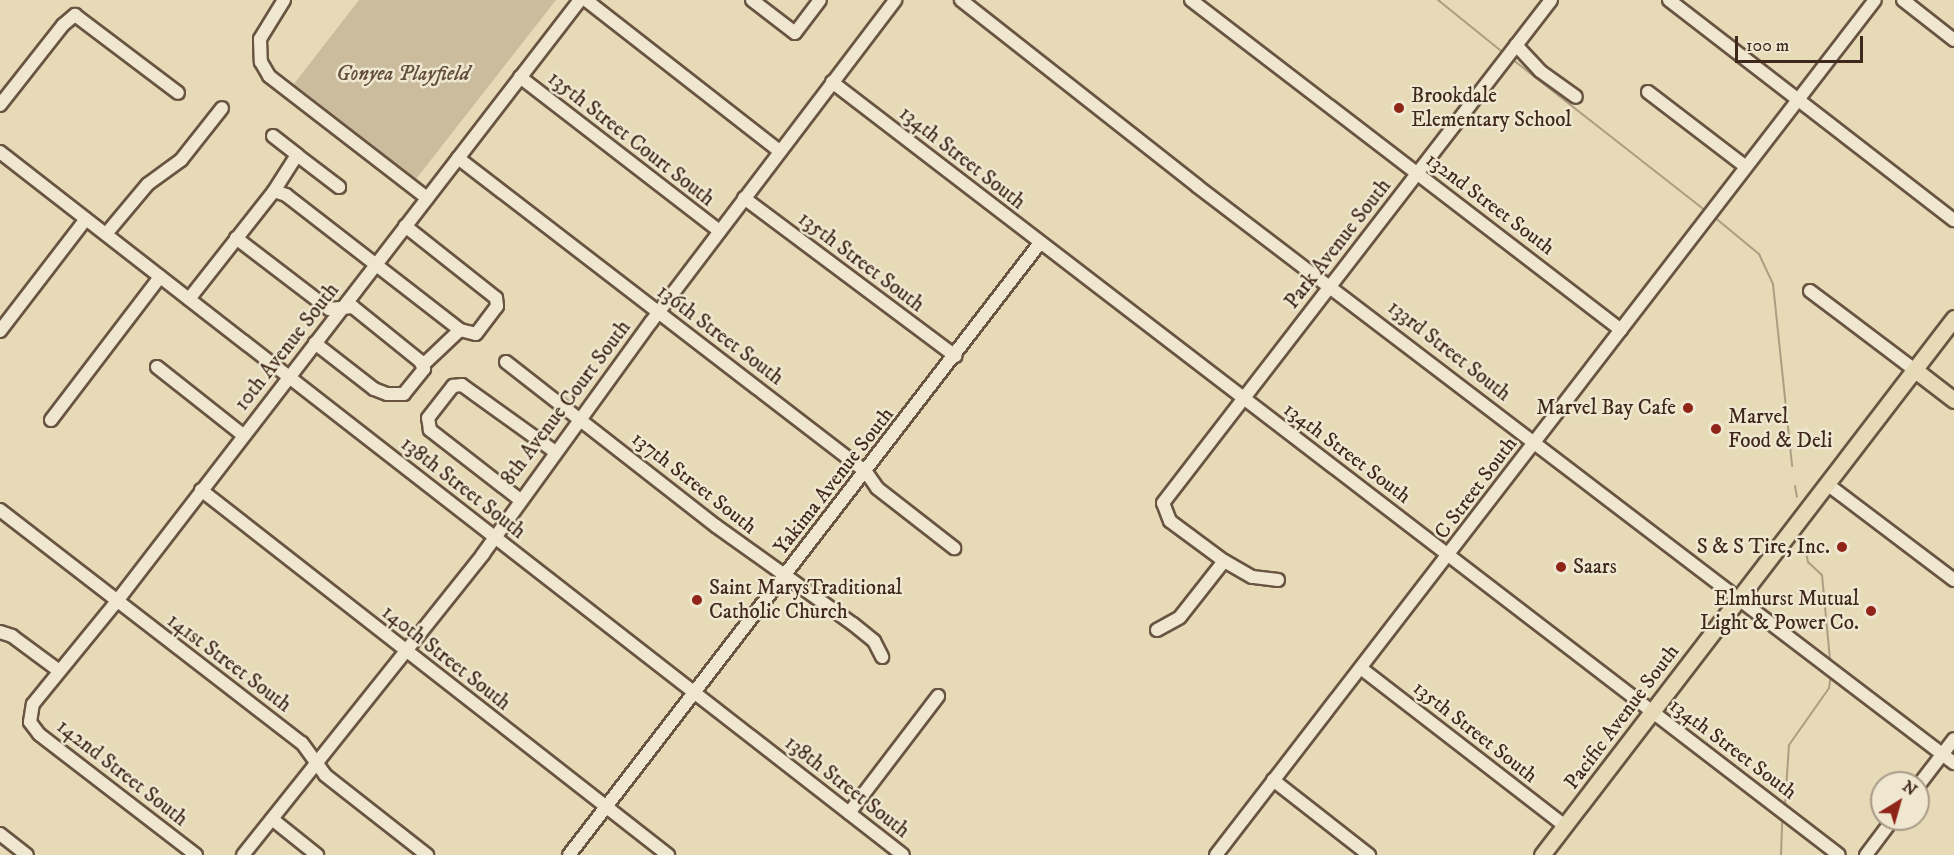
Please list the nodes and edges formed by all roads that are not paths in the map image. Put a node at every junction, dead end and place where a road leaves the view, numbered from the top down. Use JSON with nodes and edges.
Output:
{"nodes":[{"id":1,"x":284,"y":0,"type":"edge"},
{"id":2,"x":580,"y":0,"type":"edge"},
{"id":3,"x":586,"y":0,"type":"edge"},
{"id":4,"x":752,"y":0,"type":"edge"},
{"id":5,"x":820,"y":0,"type":"edge"},
{"id":6,"x":896,"y":0,"type":"edge"},
{"id":7,"x":961,"y":0,"type":"edge"},
{"id":8,"x":1191,"y":0,"type":"edge"},
{"id":9,"x":1551,"y":0,"type":"edge"},
{"id":10,"x":1669,"y":0,"type":"edge"},
{"id":11,"x":1875,"y":0,"type":"edge"},
{"id":12,"x":1903,"y":0,"type":"edge"},
{"id":13,"x":1954,"y":40,"type":"edge"},
{"id":14,"x":1516,"y":45,"type":"junction"},
{"id":15,"x":520,"y":77,"type":"junction"},
{"id":16,"x":832,"y":82,"type":"junction"},
{"id":17,"x":1648,"y":92,"type":"dead end"},
{"id":18,"x":178,"y":93,"type":"dead end"},
{"id":19,"x":1576,"y":97,"type":"dead end"},
{"id":20,"x":1798,"y":99,"type":"junction"},
{"id":21,"x":0,"y":105,"type":"edge"},
{"id":22,"x":222,"y":108,"type":"dead end"},
{"id":23,"x":273,"y":136,"type":"dead end"},
{"id":24,"x":779,"y":151,"type":"junction"},
{"id":25,"x":0,"y":152,"type":"edge"},
{"id":26,"x":297,"y":155,"type":"junction"},
{"id":27,"x":458,"y":159,"type":"junction"},
{"id":28,"x":1746,"y":167,"type":"junction"},
{"id":29,"x":1418,"y":173,"type":"junction"},
{"id":30,"x":339,"y":187,"type":"dead end"},
{"id":31,"x":274,"y":191,"type":"junction"},
{"id":32,"x":427,"y":198,"type":"junction"},
{"id":33,"x":744,"y":198,"type":"junction"},
{"id":34,"x":86,"y":219,"type":"junction"},
{"id":35,"x":1954,"y":220,"type":"edge"},
{"id":36,"x":405,"y":226,"type":"junction"},
{"id":37,"x":719,"y":231,"type":"junction"},
{"id":38,"x":106,"y":234,"type":"junction"},
{"id":39,"x":236,"y":238,"type":"junction"},
{"id":40,"x":1040,"y":243,"type":"junction"},
{"id":41,"x":375,"y":265,"type":"junction"},
{"id":42,"x":160,"y":277,"type":"junction"},
{"id":43,"x":1331,"y":286,"type":"junction"},
{"id":44,"x":1810,"y":291,"type":"dead end"},
{"id":45,"x":189,"y":299,"type":"junction"},
{"id":46,"x":342,"y":308,"type":"junction"},
{"id":47,"x":658,"y":312,"type":"junction"},
{"id":48,"x":1954,"y":318,"type":"edge"},
{"id":49,"x":1622,"y":330,"type":"junction"},
{"id":50,"x":0,"y":331,"type":"edge"},
{"id":51,"x":464,"y":333,"type":"junction"},
{"id":52,"x":315,"y":343,"type":"junction"},
{"id":53,"x":955,"y":356,"type":"junction"},
{"id":54,"x":506,"y":362,"type":"dead end"},
{"id":55,"x":423,"y":364,"type":"junction"},
{"id":56,"x":157,"y":367,"type":"dead end"},
{"id":57,"x":1915,"y":370,"type":"junction"},
{"id":58,"x":288,"y":377,"type":"junction"},
{"id":59,"x":1244,"y":399,"type":"junction"},
{"id":60,"x":1954,"y":400,"type":"edge"},
{"id":61,"x":579,"y":418,"type":"junction"},
{"id":62,"x":51,"y":420,"type":"dead end"},
{"id":63,"x":243,"y":435,"type":"junction"},
{"id":64,"x":1535,"y":442,"type":"junction"},
{"id":65,"x":554,"y":451,"type":"junction"},
{"id":66,"x":866,"y":472,"type":"junction"},
{"id":67,"x":1827,"y":483,"type":"junction"},
{"id":68,"x":201,"y":490,"type":"junction"},
{"id":69,"x":519,"y":499,"type":"junction"},
{"id":70,"x":0,"y":510,"type":"edge"},
{"id":71,"x":493,"y":536,"type":"junction"},
{"id":72,"x":954,"y":548,"type":"dead end"},
{"id":73,"x":1449,"y":555,"type":"junction"},
{"id":74,"x":1224,"y":561,"type":"junction"},
{"id":75,"x":785,"y":576,"type":"junction"},
{"id":76,"x":1278,"y":580,"type":"dead end"},
{"id":77,"x":1954,"y":580,"type":"edge"},
{"id":78,"x":1739,"y":598,"type":"junction"},
{"id":79,"x":117,"y":601,"type":"junction"},
{"id":80,"x":1157,"y":630,"type":"dead end"},
{"id":81,"x":0,"y":632,"type":"edge"},
{"id":82,"x":405,"y":650,"type":"junction"},
{"id":83,"x":882,"y":657,"type":"dead end"},
{"id":84,"x":1362,"y":669,"type":"junction"},
{"id":85,"x":58,"y":670,"type":"junction"},
{"id":86,"x":695,"y":693,"type":"junction"},
{"id":87,"x":938,"y":696,"type":"dead end"},
{"id":88,"x":1652,"y":712,"type":"junction"},
{"id":89,"x":29,"y":718,"type":"joint"},
{"id":90,"x":1954,"y":739,"type":"edge"},
{"id":91,"x":1942,"y":753,"type":"junction"},
{"id":92,"x":316,"y":761,"type":"junction"},
{"id":93,"x":1954,"y":762,"type":"edge"},
{"id":94,"x":1929,"y":771,"type":"edge"},
{"id":95,"x":1273,"y":780,"type":"junction"},
{"id":96,"x":606,"y":808,"type":"junction"},
{"id":97,"x":849,"y":813,"type":"junction"},
{"id":98,"x":272,"y":819,"type":"junction"},
{"id":99,"x":1564,"y":826,"type":"junction"},
{"id":100,"x":1884,"y":831,"type":"edge"},
{"id":101,"x":0,"y":834,"type":"edge"},
{"id":102,"x":899,"y":854,"type":"edge"},
{"id":103,"x":27,"y":855,"type":"edge"},
{"id":104,"x":196,"y":855,"type":"edge"},
{"id":105,"x":243,"y":855,"type":"edge"},
{"id":106,"x":317,"y":855,"type":"edge"},
{"id":107,"x":427,"y":855,"type":"edge"},
{"id":108,"x":569,"y":855,"type":"edge"},
{"id":109,"x":668,"y":855,"type":"edge"},
{"id":110,"x":1216,"y":855,"type":"edge"},
{"id":111,"x":1369,"y":855,"type":"edge"},
{"id":112,"x":1542,"y":855,"type":"edge"},
{"id":113,"x":1839,"y":855,"type":"edge"},
{"id":114,"x":1866,"y":855,"type":"edge"}],
"edges":[{"from":1,"to":32,"type":"street"},
{"from":2,"to":15,"type":"street","name":"10th Avenue South"},
{"from":3,"to":24,"type":"street"},
{"from":4,"to":5,"type":"street"},
{"from":6,"to":16,"type":"street","name":"8th Avenue Court South"},
{"from":7,"to":43,"type":"street","name":"133rd Street South"},
{"from":8,"to":29,"type":"street","name":"132nd Street South"},
{"from":9,"to":14,"type":"street","name":"Park Avenue South"},
{"from":10,"to":20,"type":"street"},
{"from":11,"to":20,"type":"street","name":"C Street South"},
{"from":12,"to":13,"type":"street"},
{"from":14,"to":19,"type":"street"},
{"from":14,"to":29,"type":"street","name":"Park Avenue South"},
{"from":15,"to":27,"type":"street","name":"10th Avenue South"},
{"from":15,"to":37,"type":"street","name":"135th Street Court South"},
{"from":16,"to":24,"type":"street","name":"8th Avenue Court South"},
{"from":16,"to":40,"type":"street","name":"134th Street South"},
{"from":17,"to":28,"type":"street"},
{"from":18,"to":21,"type":"street"},
{"from":20,"to":28,"type":"street","name":"C Street South"},
{"from":20,"to":35,"type":"street"},
{"from":22,"to":38,"type":"street"},
{"from":23,"to":26,"type":"street"},
{"from":24,"to":33,"type":"street","name":"8th Avenue Court South"},
{"from":25,"to":34,"type":"street","name":"138th Street South"},
{"from":26,"to":30,"type":"street"},
{"from":26,"to":31,"type":"street"},
{"from":27,"to":32,"type":"street","name":"10th Avenue South"},
{"from":27,"to":47,"type":"street","name":"136th Street South"},
{"from":28,"to":49,"type":"street","name":"C Street South"},
{"from":29,"to":43,"type":"street","name":"Park Avenue South"},
{"from":29,"to":49,"type":"street","name":"132nd Street South"},
{"from":31,"to":39,"type":"street"},
{"from":31,"to":41,"type":"street"},
{"from":32,"to":36,"type":"street","name":"10th Avenue South"},
{"from":33,"to":37,"type":"street","name":"8th Avenue Court South"},
{"from":33,"to":53,"type":"street","name":"135th Street South"},
{"from":34,"to":38,"type":"street","name":"138th Street South"},
{"from":34,"to":50,"type":"street"},
{"from":36,"to":41,"type":"street","name":"10th Avenue South"},
{"from":36,"to":51,"type":"street"},
{"from":37,"to":47,"type":"street","name":"8th Avenue Court South"},
{"from":38,"to":42,"type":"street","name":"138th Street South"},
{"from":39,"to":45,"type":"street"},
{"from":39,"to":46,"type":"street"},
{"from":40,"to":53,"type":"street","name":"Yakima Avenue South"},
{"from":40,"to":59,"type":"street","name":"134th Street South"},
{"from":41,"to":46,"type":"street","name":"10th Avenue South"},
{"from":41,"to":51,"type":"street"},
{"from":42,"to":45,"type":"street","name":"138th Street South"},
{"from":42,"to":62,"type":"street"},
{"from":43,"to":59,"type":"street","name":"Park Avenue South"},
{"from":43,"to":64,"type":"street","name":"133rd Street South"},
{"from":44,"to":57,"type":"street"},
{"from":45,"to":58,"type":"street","name":"138th Street South"},
{"from":46,"to":52,"type":"street","name":"10th Avenue South"},
{"from":46,"to":55,"type":"street"},
{"from":47,"to":61,"type":"street","name":"8th Avenue Court South"},
{"from":47,"to":66,"type":"street","name":"136th Street South"},
{"from":48,"to":57,"type":"main road","name":"Pacific Avenue South"},
{"from":49,"to":64,"type":"street","name":"C Street South"},
{"from":51,"to":55,"type":"street"},
{"from":52,"to":55,"type":"street"},
{"from":52,"to":58,"type":"street","name":"10th Avenue South"},
{"from":53,"to":66,"type":"street","name":"Yakima Avenue South"},
{"from":54,"to":61,"type":"street","name":"137th Street South"},
{"from":56,"to":63,"type":"street"},
{"from":57,"to":60,"type":"main road"},
{"from":57,"to":67,"type":"main road","name":"Pacific Avenue South"},
{"from":58,"to":63,"type":"street","name":"10th Avenue South"},
{"from":58,"to":71,"type":"street","name":"138th Street South"},
{"from":59,"to":73,"type":"street","name":"134th Street South"},
{"from":59,"to":74,"type":"street","name":"Park Avenue South"},
{"from":61,"to":65,"type":"street","name":"8th Avenue Court South"},
{"from":61,"to":75,"type":"street","name":"137th Street South"},
{"from":63,"to":68,"type":"street","name":"10th Avenue South"},
{"from":64,"to":73,"type":"street","name":"C Street South"},
{"from":64,"to":78,"type":"street","name":"133rd Street South"},
{"from":65,"to":69,"type":"street","name":"8th Avenue Court South"},
{"from":65,"to":69,"type":"street"},
{"from":66,"to":72,"type":"street","name":"136th Street South"},
{"from":66,"to":75,"type":"street","name":"Yakima Avenue South"},
{"from":67,"to":77,"type":"street"},
{"from":67,"to":78,"type":"main road","name":"Pacific Avenue South"},
{"from":68,"to":79,"type":"street","name":"10th Avenue South"},
{"from":68,"to":82,"type":"street","name":"140th Street South"},
{"from":69,"to":71,"type":"street","name":"8th Avenue Court South"},
{"from":70,"to":79,"type":"street","name":"141st Street South"},
{"from":71,"to":82,"type":"street","name":"8th Avenue Court South"},
{"from":71,"to":86,"type":"street","name":"138th Street South"},
{"from":73,"to":84,"type":"street","name":"C Street South"},
{"from":73,"to":88,"type":"street","name":"134th Street South"},
{"from":74,"to":76,"type":"street"},
{"from":74,"to":80,"type":"street"},
{"from":75,"to":83,"type":"street","name":"137th Street South"},
{"from":75,"to":86,"type":"street","name":"Yakima Avenue South"},
{"from":78,"to":88,"type":"main road","name":"Pacific Avenue South"},
{"from":78,"to":91,"type":"street","name":"133rd Street South"},
{"from":79,"to":85,"type":"street","name":"10th Avenue South"},
{"from":79,"to":92,"type":"street","name":"141st Street South"},
{"from":81,"to":85,"type":"street"},
{"from":82,"to":92,"type":"street","name":"8th Avenue Court South"},
{"from":82,"to":96,"type":"street","name":"140th Street South"},
{"from":84,"to":95,"type":"street","name":"C Street South"},
{"from":84,"to":99,"type":"street","name":"135th Street South"},
{"from":85,"to":89,"type":"street","name":"10th Avenue South"},
{"from":86,"to":96,"type":"street","name":"Yakima Avenue South"},
{"from":86,"to":97,"type":"street","name":"138th Street South"},
{"from":87,"to":97,"type":"street"},
{"from":88,"to":99,"type":"main road","name":"Pacific Avenue South"},
{"from":88,"to":113,"type":"street","name":"134th Street South"},
{"from":89,"to":104,"type":"street","name":"142nd Street South"},
{"from":90,"to":91,"type":"street"},
{"from":91,"to":93,"type":"street","name":"133rd Street South"},
{"from":91,"to":94,"type":"street"},
{"from":92,"to":98,"type":"street","name":"8th Avenue Court South"},
{"from":92,"to":107,"type":"street","name":"141st Street South"},
{"from":95,"to":110,"type":"street","name":"C Street South"},
{"from":95,"to":111,"type":"street"},
{"from":96,"to":108,"type":"street","name":"Yakima Avenue South"},
{"from":96,"to":109,"type":"street","name":"140th Street South"},
{"from":97,"to":102,"type":"street","name":"138th Street South"},
{"from":98,"to":105,"type":"street","name":"8th Avenue Court South"},
{"from":98,"to":106,"type":"street"},
{"from":99,"to":112,"type":"main road","name":"Pacific Avenue South"},
{"from":100,"to":114,"type":"street"},
{"from":101,"to":103,"type":"street"}]}
